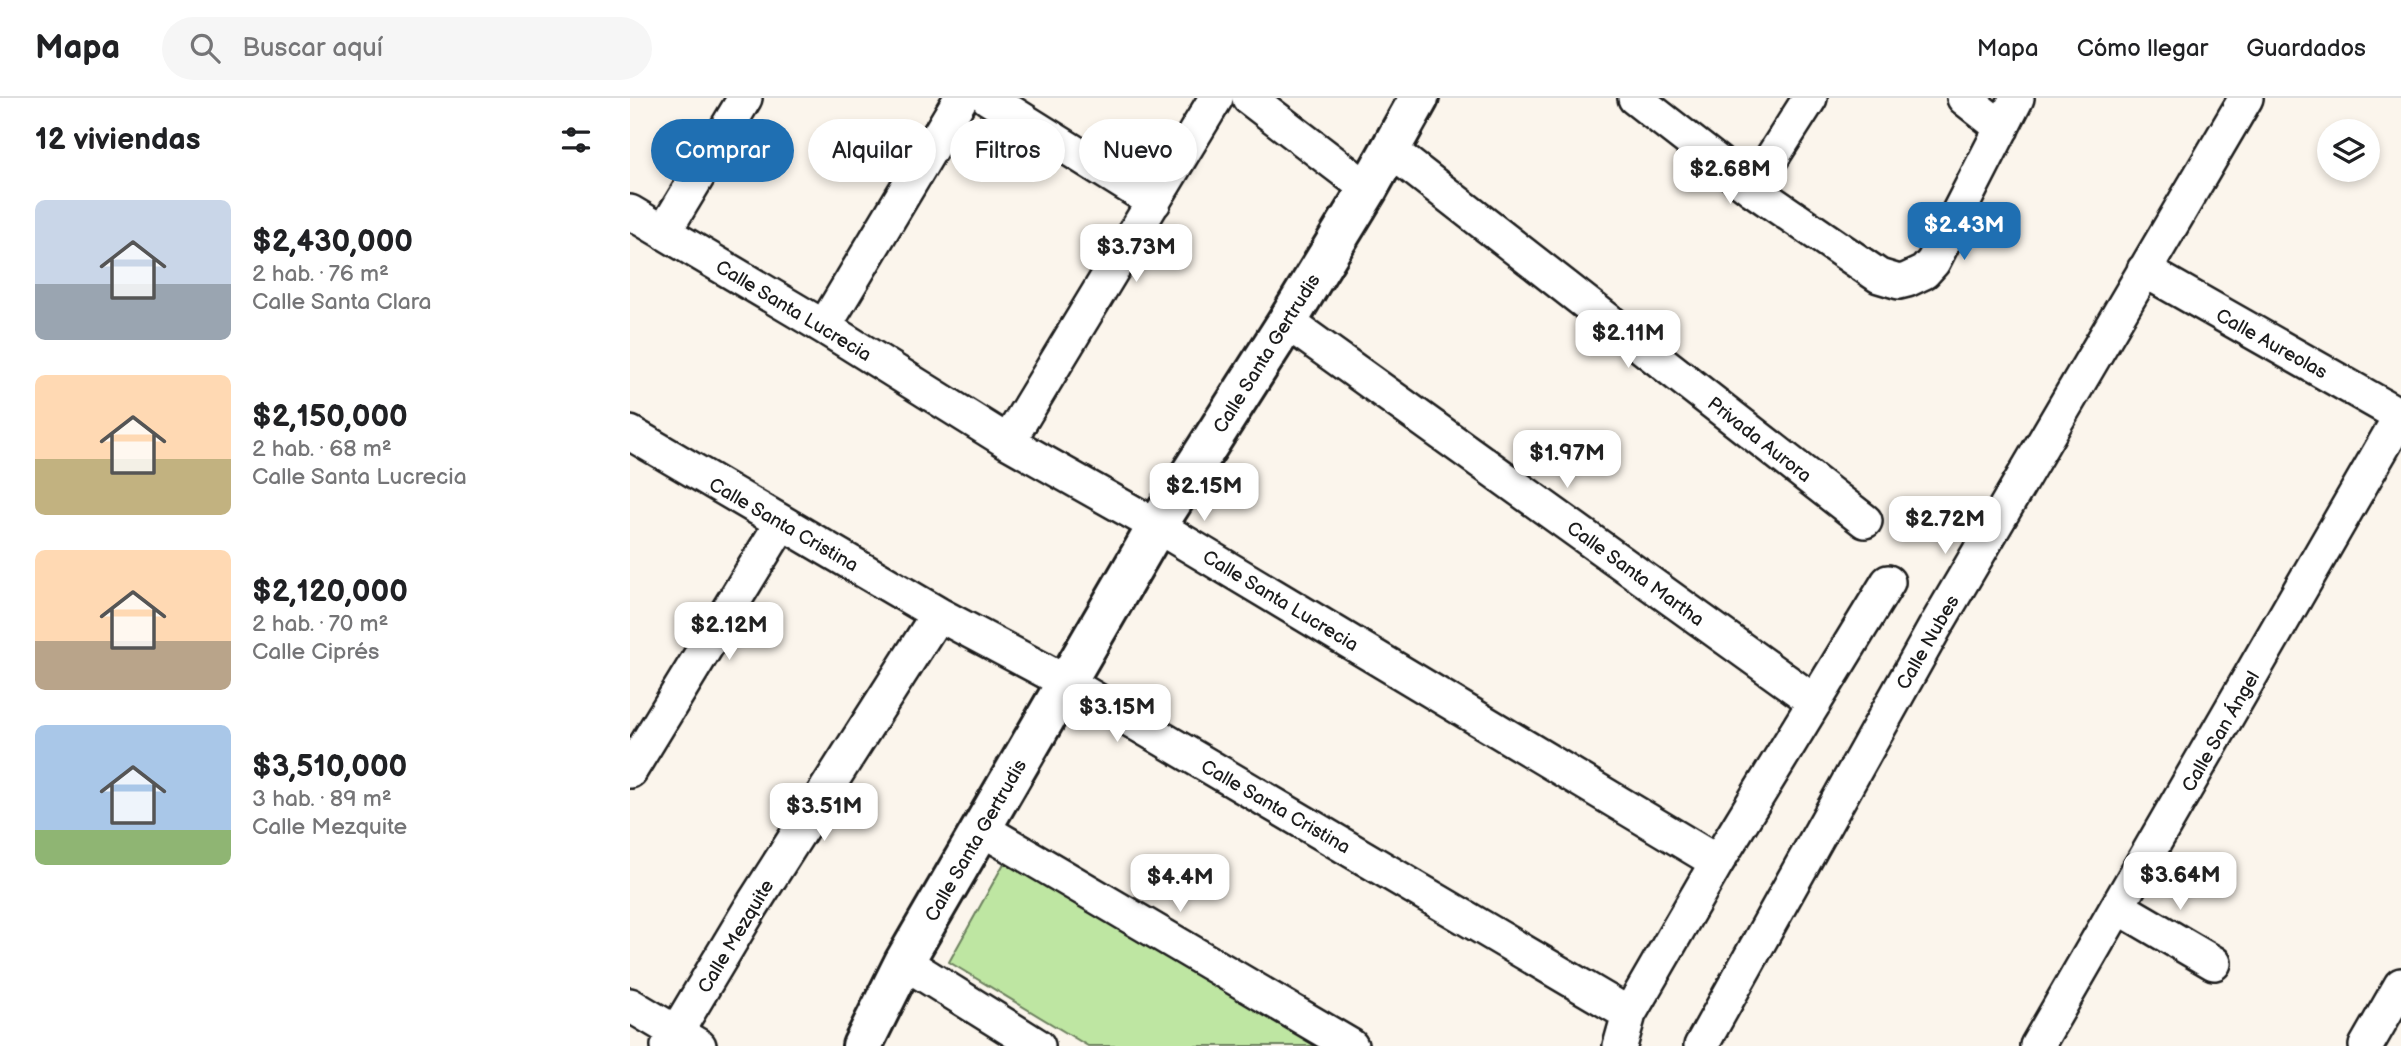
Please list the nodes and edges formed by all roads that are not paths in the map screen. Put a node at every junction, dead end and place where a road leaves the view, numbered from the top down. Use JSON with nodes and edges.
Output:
{"nodes":[{"id":1,"x":744,"y":98,"type":"edge"},
{"id":2,"x":961,"y":98,"type":"edge"},
{"id":3,"x":989,"y":98,"type":"edge"},
{"id":4,"x":1216,"y":98,"type":"edge"},
{"id":5,"x":1249,"y":98,"type":"edge"},
{"id":6,"x":1419,"y":98,"type":"edge"},
{"id":7,"x":1635,"y":98,"type":"edge"},
{"id":8,"x":1810,"y":98,"type":"edge"},
{"id":9,"x":1964,"y":98,"type":"edge"},
{"id":10,"x":2017,"y":98,"type":"edge"},
{"id":11,"x":2246,"y":98,"type":"edge"},
{"id":12,"x":2002,"y":128,"type":"junction"},
{"id":13,"x":1390,"y":150,"type":"junction"},
{"id":14,"x":1368,"y":189,"type":"junction"},
{"id":15,"x":1752,"y":189,"type":"junction"},
{"id":16,"x":1154,"y":202,"type":"junction"},
{"id":17,"x":630,"y":212,"type":"edge"},
{"id":18,"x":664,"y":232,"type":"junction"},
{"id":19,"x":2144,"y":270,"type":"junction"},
{"id":20,"x":1287,"y":322,"type":"junction"},
{"id":21,"x":824,"y":327,"type":"junction"},
{"id":22,"x":2401,"y":416,"type":"edge"},
{"id":23,"x":630,"y":433,"type":"edge"},
{"id":24,"x":1009,"y":442,"type":"junction"},
{"id":25,"x":1865,"y":521,"type":"dead end"},
{"id":26,"x":781,"y":524,"type":"junction"},
{"id":27,"x":1157,"y":526,"type":"junction"},
{"id":28,"x":1888,"y":582,"type":"dead end"},
{"id":29,"x":937,"y":614,"type":"junction"},
{"id":30,"x":1066,"y":682,"type":"junction"},
{"id":31,"x":1815,"y":702,"type":"junction"},
{"id":32,"x":630,"y":771,"type":"edge"},
{"id":33,"x":982,"y":829,"type":"junction"},
{"id":34,"x":1717,"y":862,"type":"junction"},
{"id":35,"x":2120,"y":908,"type":"junction"},
{"id":36,"x":904,"y":962,"type":"junction"},
{"id":37,"x":2214,"y":963,"type":"dead end"},
{"id":38,"x":2401,"y":985,"type":"edge"},
{"id":39,"x":630,"y":1005,"type":"edge"},
{"id":40,"x":1629,"y":1014,"type":"junction"},
{"id":41,"x":681,"y":1041,"type":"edge"},
{"id":42,"x":862,"y":1046,"type":"edge"},
{"id":43,"x":1038,"y":1046,"type":"edge"},
{"id":44,"x":1351,"y":1046,"type":"edge"},
{"id":45,"x":1620,"y":1046,"type":"edge"},
{"id":46,"x":1701,"y":1046,"type":"edge"},
{"id":47,"x":2037,"y":1046,"type":"edge"},
{"id":48,"x":2366,"y":1046,"type":"edge"}],
"edges":[{"from":1,"to":18,"type":"street"},
{"from":2,"to":21,"type":"street"},
{"from":3,"to":16,"type":"street"},
{"from":4,"to":16,"type":"street"},
{"from":5,"to":14,"type":"street"},
{"from":6,"to":13,"type":"street","name":"Calle Santa Gertrudis"},
{"from":7,"to":15,"type":"street"},
{"from":8,"to":15,"type":"street"},
{"from":9,"to":12,"type":"street"},
{"from":10,"to":12,"type":"street"},
{"from":11,"to":19,"type":"street","name":"Calle Nubes"},
{"from":12,"to":15,"type":"street"},
{"from":13,"to":14,"type":"street","name":"Calle Santa Gertrudis"},
{"from":13,"to":25,"type":"street","name":"Privada Aurora"},
{"from":14,"to":20,"type":"street","name":"Calle Santa Gertrudis"},
{"from":16,"to":24,"type":"street"},
{"from":17,"to":18,"type":"street","name":"Calle Santa Lucrecia"},
{"from":18,"to":21,"type":"street","name":"Calle Santa Lucrecia"},
{"from":19,"to":22,"type":"street","name":"Calle Aureolas"},
{"from":19,"to":46,"type":"street","name":"Calle Nubes"},
{"from":20,"to":27,"type":"street","name":"Calle Santa Gertrudis"},
{"from":20,"to":31,"type":"street","name":"Calle Santa Martha"},
{"from":21,"to":24,"type":"street","name":"Calle Santa Lucrecia"},
{"from":22,"to":35,"type":"street","name":"Calle San Ángel"},
{"from":23,"to":26,"type":"street","name":"Calle Santa Cristina"},
{"from":24,"to":27,"type":"street","name":"Calle Santa Lucrecia"},
{"from":26,"to":29,"type":"street","name":"Calle Santa Cristina"},
{"from":26,"to":32,"type":"street"},
{"from":27,"to":30,"type":"street","name":"Calle Santa Gertrudis"},
{"from":27,"to":34,"type":"street","name":"Calle Santa Lucrecia"},
{"from":28,"to":31,"type":"street"},
{"from":29,"to":30,"type":"street","name":"Calle Santa Cristina"},
{"from":29,"to":41,"type":"street","name":"Calle Mezquite"},
{"from":30,"to":33,"type":"street","name":"Calle Santa Gertrudis"},
{"from":30,"to":40,"type":"street","name":"Calle Santa Cristina"},
{"from":31,"to":34,"type":"street"},
{"from":33,"to":36,"type":"street","name":"Calle Santa Gertrudis"},
{"from":33,"to":44,"type":"street"},
{"from":34,"to":40,"type":"street"},
{"from":35,"to":37,"type":"street"},
{"from":35,"to":47,"type":"street","name":"Calle San Ángel"},
{"from":36,"to":42,"type":"street","name":"Calle Santa Gertrudis"},
{"from":36,"to":43,"type":"street"},
{"from":38,"to":48,"type":"street"},
{"from":39,"to":41,"type":"street"},
{"from":40,"to":45,"type":"street"}]}
